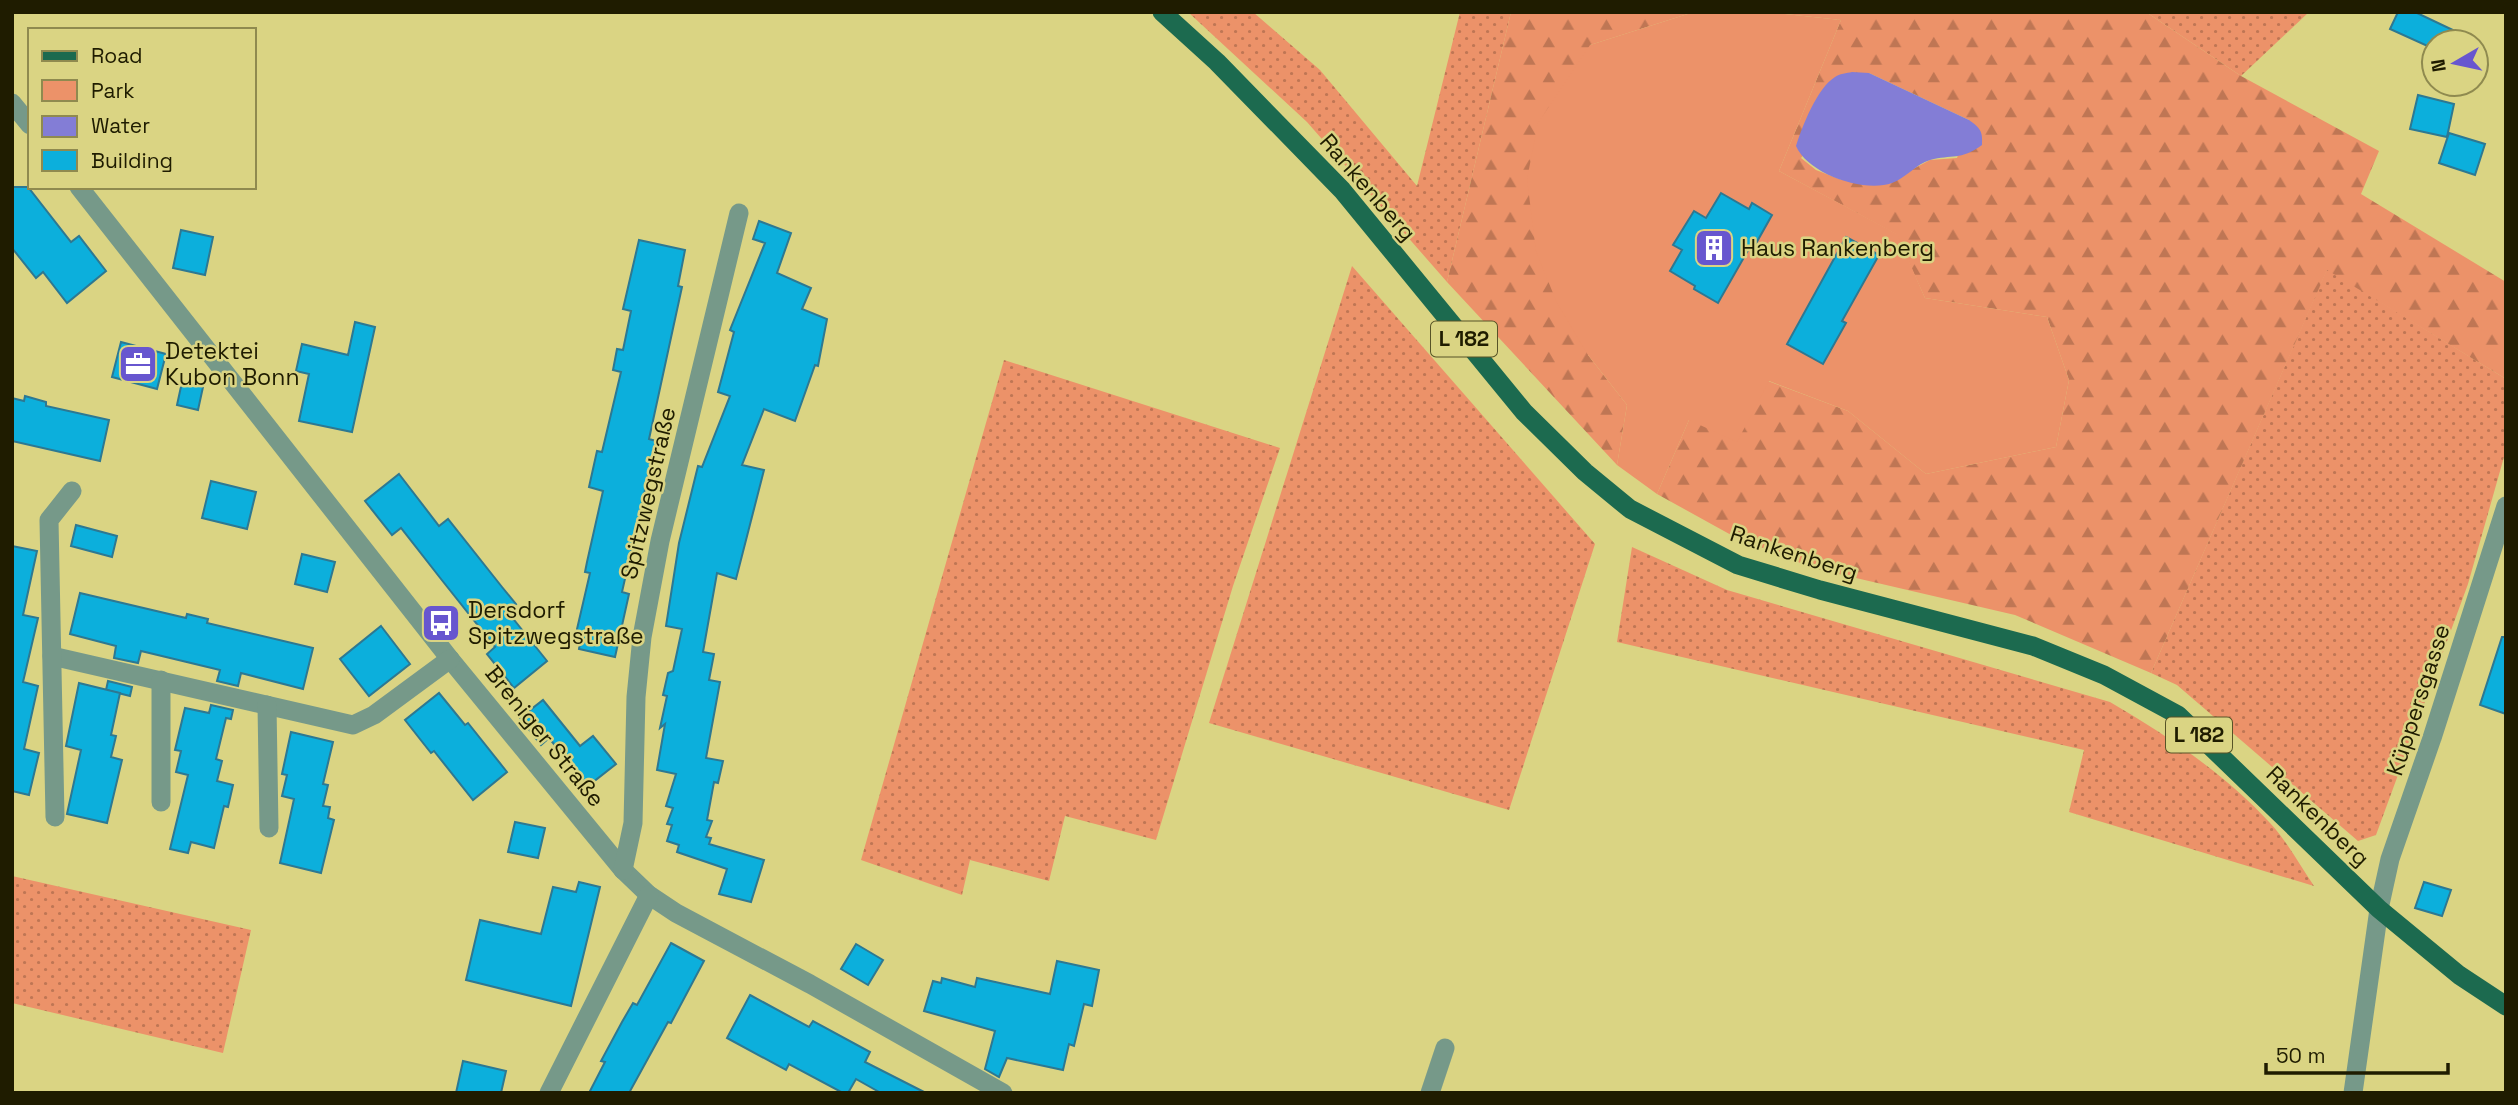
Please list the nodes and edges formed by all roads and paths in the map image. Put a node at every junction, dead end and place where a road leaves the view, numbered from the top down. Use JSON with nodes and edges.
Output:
{"nodes":[{"id":1,"x":1161,"y":12,"type":"edge"},
{"id":2,"x":12,"y":103,"type":"edge"},
{"id":3,"x":28,"y":123,"type":"edge"},
{"id":4,"x":81,"y":189,"type":"edge"},
{"id":5,"x":739,"y":213,"type":"dead end"},
{"id":6,"x":72,"y":491,"type":"dead end"},
{"id":7,"x":2506,"y":506,"type":"edge"},
{"id":8,"x":52,"y":656,"type":"junction"},
{"id":9,"x":450,"y":659,"type":"junction"},
{"id":10,"x":161,"y":680,"type":"junction"},
{"id":11,"x":267,"y":705,"type":"junction"},
{"id":12,"x":161,"y":802,"type":"dead end"},
{"id":13,"x":55,"y":817,"type":"dead end"},
{"id":14,"x":269,"y":828,"type":"dead end"},
{"id":15,"x":623,"y":870,"type":"junction"},
{"id":16,"x":649,"y":895,"type":"junction"},
{"id":17,"x":2379,"y":909,"type":"junction"},
{"id":18,"x":2506,"y":1006,"type":"edge"},
{"id":19,"x":1445,"y":1048,"type":"dead end"},
{"id":20,"x":549,"y":1093,"type":"edge"},
{"id":21,"x":1003,"y":1093,"type":"edge"},
{"id":22,"x":1430,"y":1093,"type":"edge"},
{"id":23,"x":2353,"y":1093,"type":"edge"}],
"edges":[{"from":1,"to":17,"type":"main road","name":"Rankenberg","number":"L 182"},
{"from":2,"to":3,"type":"street"},
{"from":4,"to":9,"type":"street","name":"Breniger Straße"},
{"from":5,"to":15,"type":"street","name":"Spitzwegstraße"},
{"from":6,"to":8,"type":"street"},
{"from":7,"to":17,"type":"street","name":"Küppersgasse"},
{"from":8,"to":10,"type":"street"},
{"from":8,"to":13,"type":"street"},
{"from":9,"to":11,"type":"street"},
{"from":9,"to":15,"type":"street","name":"Breniger Straße"},
{"from":10,"to":11,"type":"street"},
{"from":10,"to":12,"type":"street"},
{"from":11,"to":14,"type":"street"},
{"from":15,"to":16,"type":"street","name":"Breniger Straße"},
{"from":16,"to":20,"type":"street"},
{"from":16,"to":21,"type":"street","name":"Breniger Straße"},
{"from":17,"to":18,"type":"main road","name":"Rankenberg","number":"L 182"},
{"from":17,"to":23,"type":"street","name":"Küppersgasse"},
{"from":19,"to":22,"type":"street"}]}
